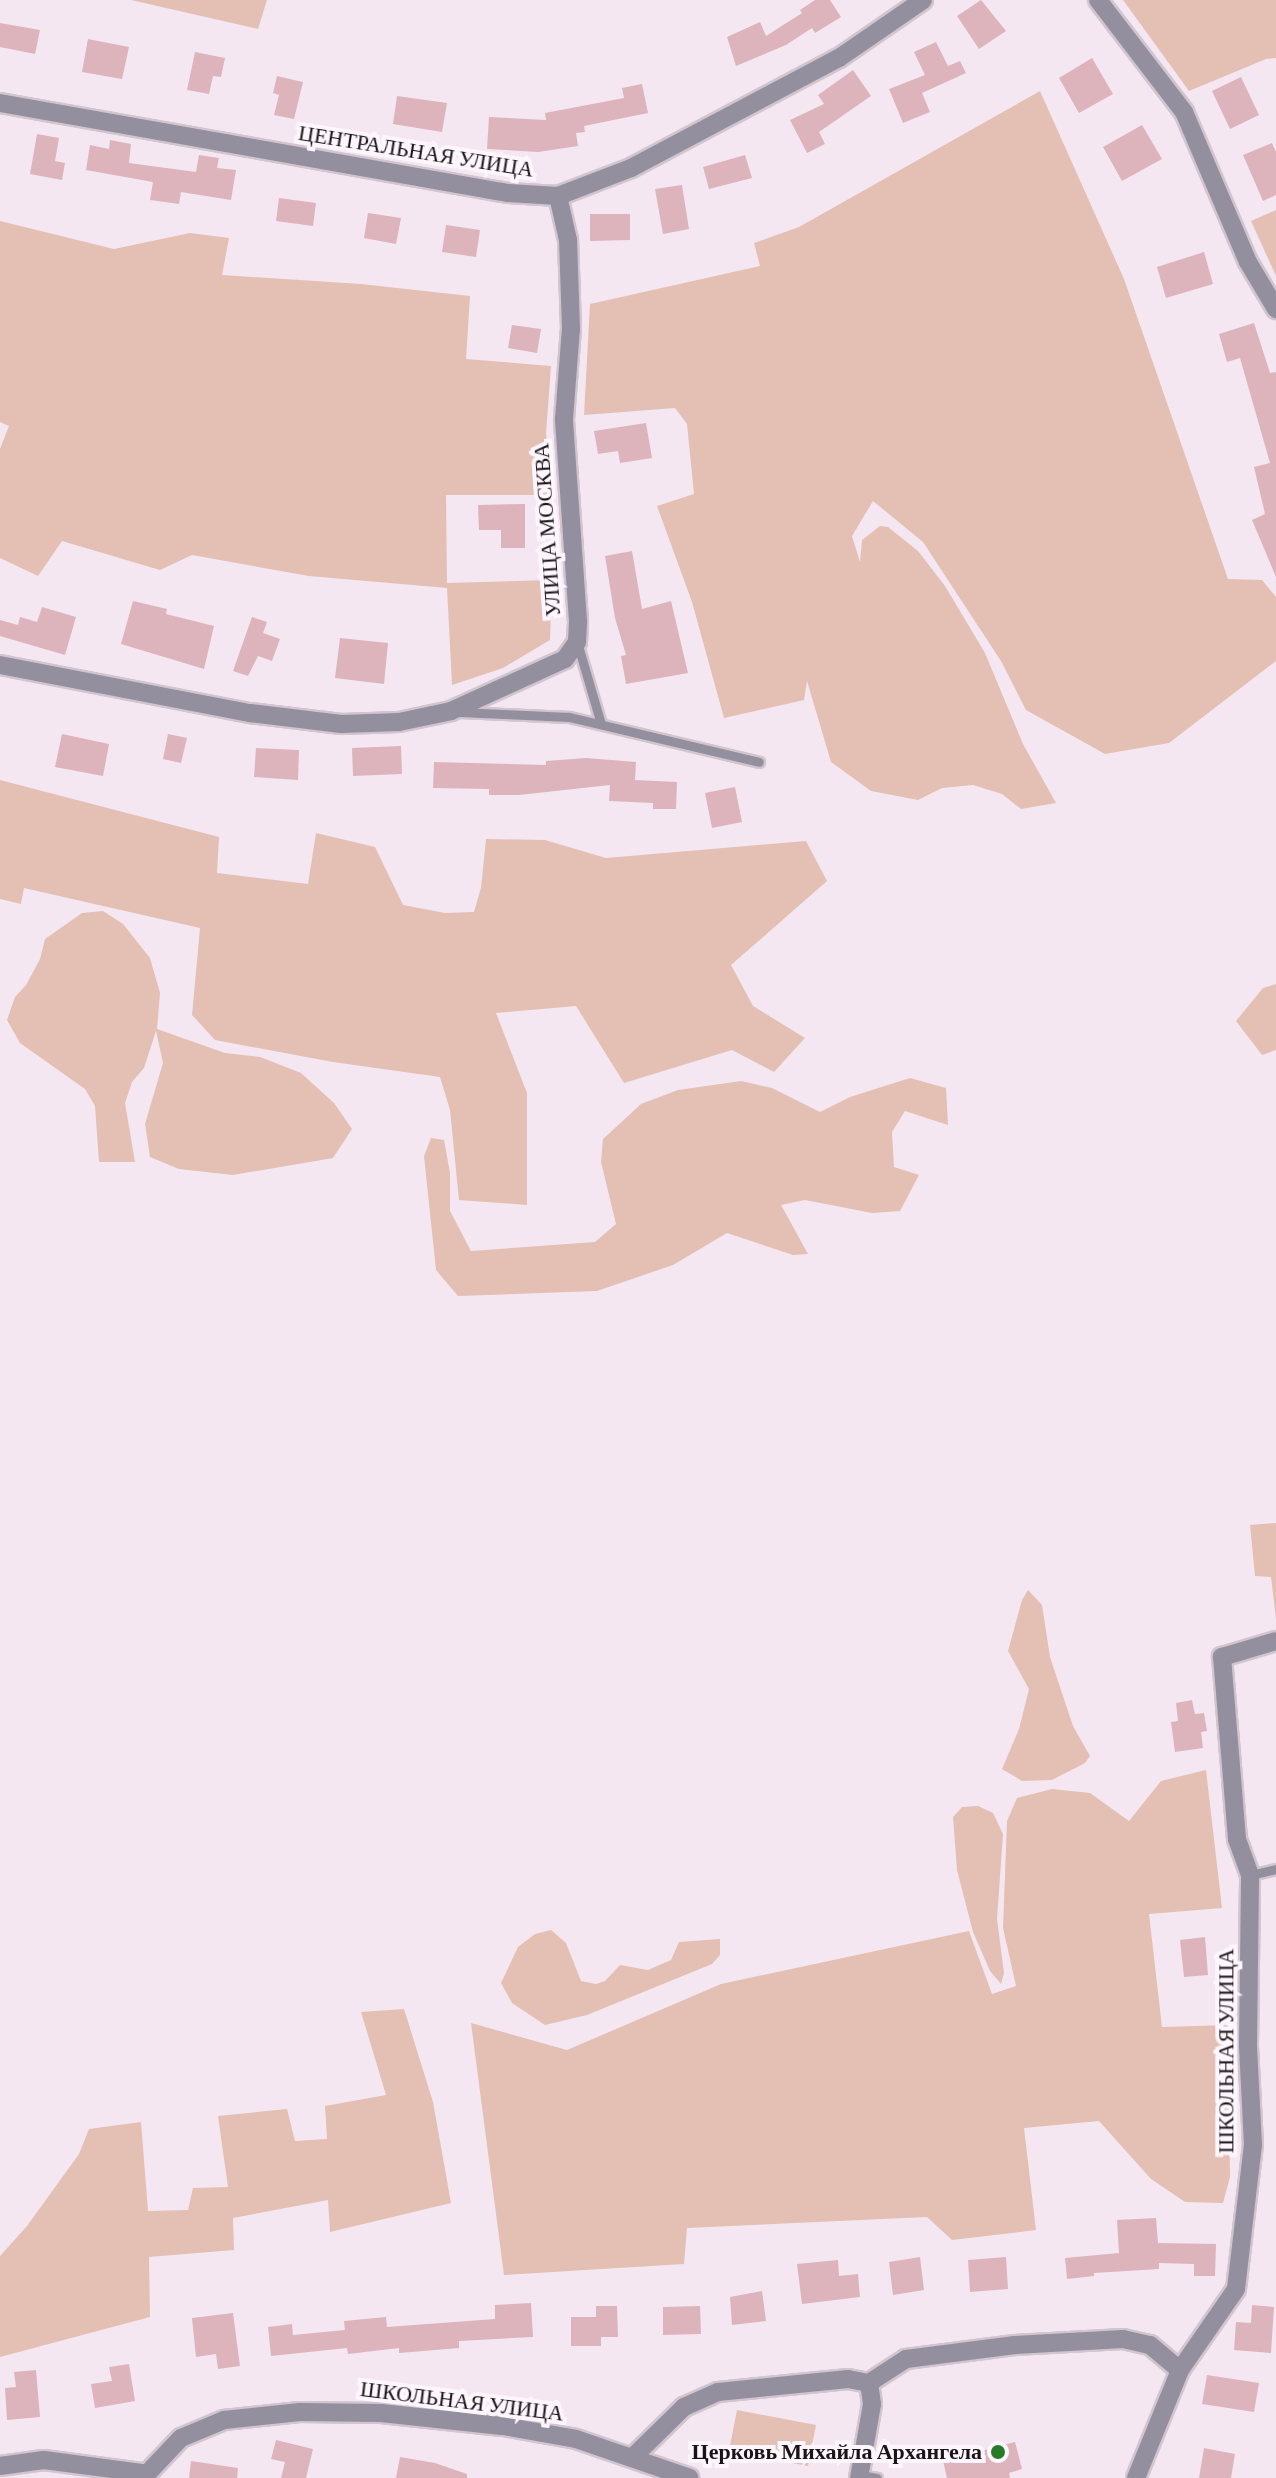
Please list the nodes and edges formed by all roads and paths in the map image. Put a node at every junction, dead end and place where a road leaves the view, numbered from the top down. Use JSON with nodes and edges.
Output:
{"nodes":[{"id":1,"x":923,"y":0,"type":"edge"},
{"id":2,"x":1098,"y":0,"type":"edge"},
{"id":3,"x":0,"y":103,"type":"edge"},
{"id":4,"x":558,"y":196,"type":"junction"},
{"id":5,"x":1276,"y":309,"type":"edge"},
{"id":6,"x":577,"y":642,"type":"junction"},
{"id":7,"x":0,"y":665,"type":"edge"},
{"id":8,"x":451,"y":711,"type":"junction"},
{"id":9,"x":601,"y":724,"type":"junction"},
{"id":10,"x":759,"y":762,"type":"dead end"},
{"id":11,"x":1276,"y":1641,"type":"edge"},
{"id":12,"x":1276,"y":1869,"type":"edge"},
{"id":13,"x":1250,"y":1875,"type":"junction"},
{"id":14,"x":1180,"y":2370,"type":"junction"},
{"id":15,"x":869,"y":2383,"type":"junction"},
{"id":16,"x":632,"y":2458,"type":"junction"},
{"id":17,"x":0,"y":2466,"type":"edge"},
{"id":18,"x":143,"y":2476,"type":"edge"},
{"id":19,"x":865,"y":2477,"type":"edge"},
{"id":20,"x":690,"y":2478,"type":"edge"},
{"id":21,"x":1136,"y":2478,"type":"edge"}],
"edges":[{"from":1,"to":4,"type":"street","name":"ЦЕНТРАЛЬНАЯ УЛИЦА"},
{"from":2,"to":5,"type":"street"},
{"from":3,"to":4,"type":"street","name":"ЦЕНТРАЛЬНАЯ УЛИЦА"},
{"from":4,"to":6,"type":"street","name":"УЛИЦА МОСКВА"},
{"from":6,"to":8,"type":"street","name":"УЛИЦА МОСКВА"},
{"from":6,"to":9,"type":"lane"},
{"from":7,"to":8,"type":"street","name":"УЛИЦА МОСКВА"},
{"from":8,"to":9,"type":"lane"},
{"from":9,"to":10,"type":"lane"},
{"from":11,"to":13,"type":"street","name":"ШКОЛЬНАЯ УЛИЦА"},
{"from":12,"to":13,"type":"lane"},
{"from":13,"to":14,"type":"street","name":"ШКОЛЬНАЯ УЛИЦА"},
{"from":14,"to":15,"type":"street"},
{"from":14,"to":21,"type":"street","name":"ШКОЛЬНАЯ УЛИЦА"},
{"from":15,"to":16,"type":"street"},
{"from":15,"to":19,"type":"street"},
{"from":16,"to":18,"type":"street","name":"ШКОЛЬНАЯ УЛИЦА"},
{"from":16,"to":20,"type":"street","name":"ШКОЛЬНАЯ УЛИЦА"},
{"from":17,"to":18,"type":"street","name":"ШКОЛЬНАЯ УЛИЦА"}]}
